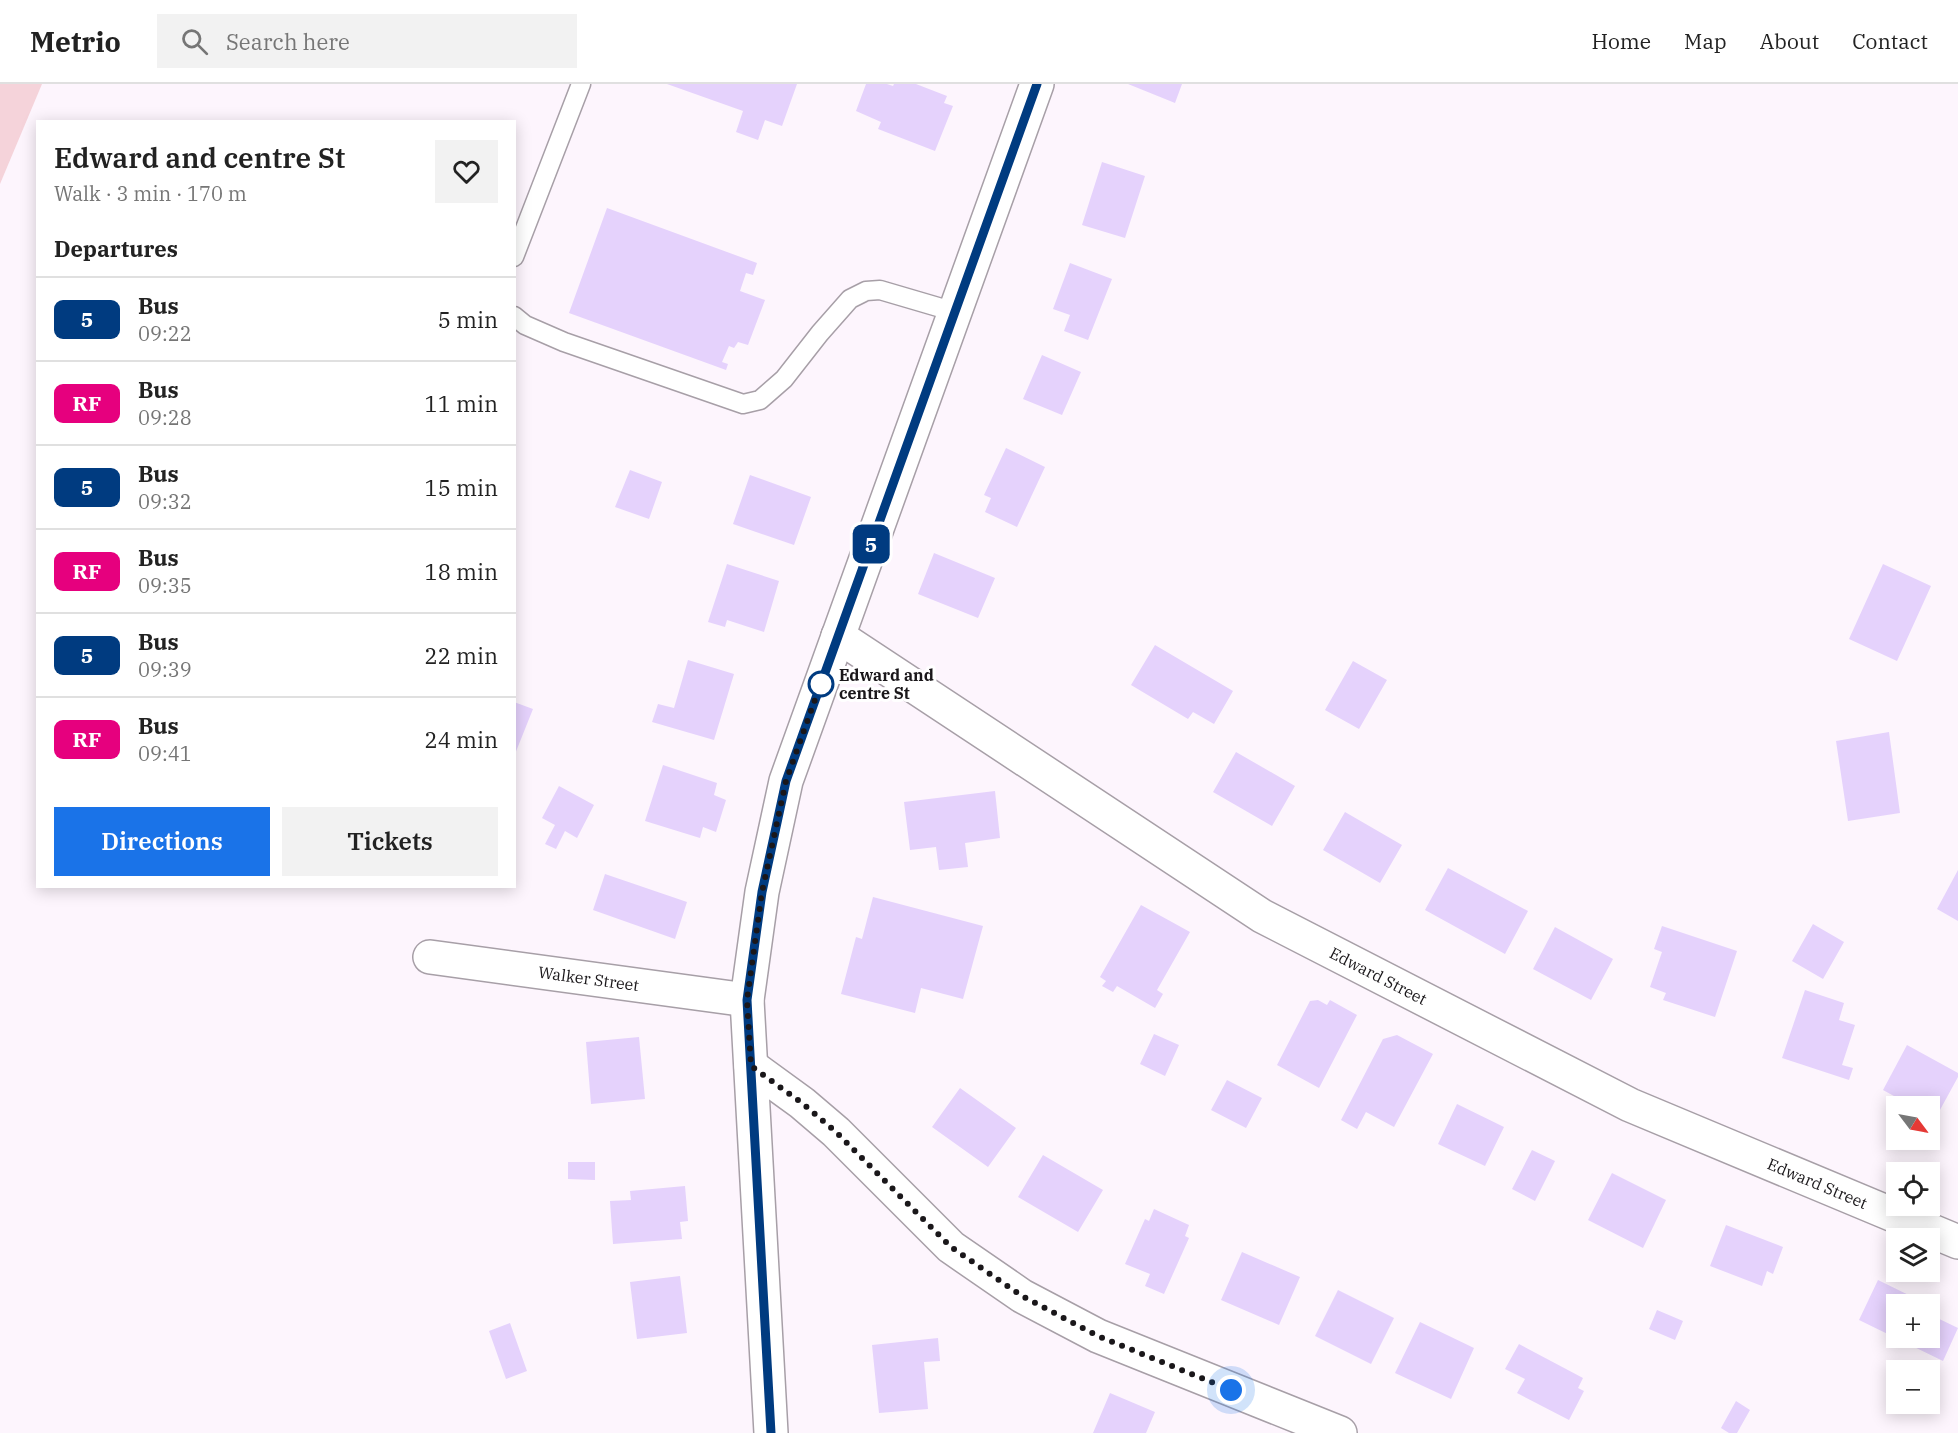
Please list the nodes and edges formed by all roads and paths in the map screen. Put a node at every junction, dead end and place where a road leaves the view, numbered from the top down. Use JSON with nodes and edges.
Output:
{"nodes":[{"id":1,"x":581,"y":84,"type":"edge"},
{"id":2,"x":1037,"y":84,"type":"edge"},
{"id":3,"x":516,"y":252,"type":"edge"},
{"id":4,"x":955,"y":312,"type":"junction"},
{"id":5,"x":516,"y":318,"type":"edge"},
{"id":6,"x":838,"y":636,"type":"junction"},
{"id":7,"x":430,"y":957,"type":"dead end"},
{"id":8,"x":747,"y":1000,"type":"junction"},
{"id":9,"x":751,"y":1066,"type":"junction"},
{"id":10,"x":1958,"y":1242,"type":"edge"},
{"id":11,"x":771,"y":1433,"type":"edge"},
{"id":12,"x":1340,"y":1433,"type":"edge"}],
"edges":[{"from":1,"to":3,"type":"lane"},
{"from":2,"to":4,"type":"street"},
{"from":4,"to":5,"type":"lane"},
{"from":4,"to":6,"type":"street"},
{"from":6,"to":8,"type":"street"},
{"from":6,"to":10,"type":"street","name":"Edward Street"},
{"from":7,"to":8,"type":"street","name":"Walker Street"},
{"from":8,"to":9,"type":"street"},
{"from":9,"to":11,"type":"street"},
{"from":9,"to":12,"type":"street"}]}
